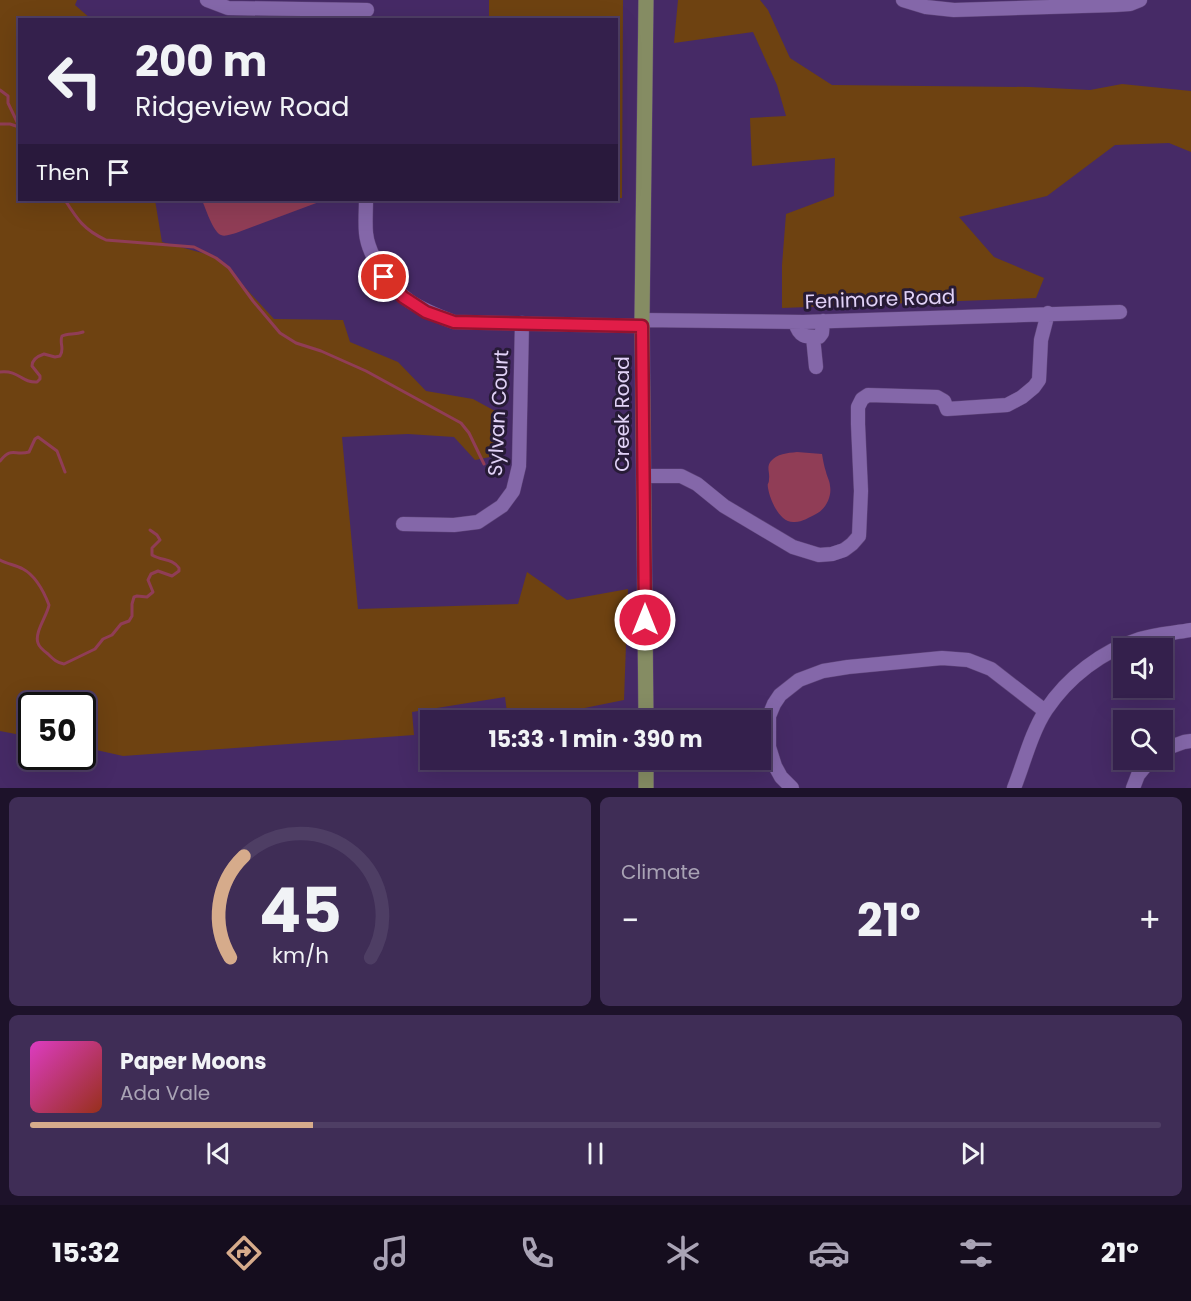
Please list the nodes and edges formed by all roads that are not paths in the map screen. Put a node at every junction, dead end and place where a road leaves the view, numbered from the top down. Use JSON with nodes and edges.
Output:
{"nodes":[{"id":1,"x":207,"y":0,"type":"edge"},
{"id":2,"x":646,"y":0,"type":"edge"},
{"id":3,"x":903,"y":0,"type":"edge"},
{"id":4,"x":1140,"y":0,"type":"edge"},
{"id":5,"x":367,"y":10,"type":"edge"},
{"id":6,"x":366,"y":201,"type":"edge"},
{"id":7,"x":1120,"y":312,"type":"dead end"},
{"id":8,"x":1048,"y":313,"type":"junction"},
{"id":9,"x":823,"y":321,"type":"junction"},
{"id":10,"x":795,"y":322,"type":"junction"},
{"id":11,"x":642,"y":323,"type":"junction"},
{"id":12,"x":522,"y":324,"type":"junction"},
{"id":13,"x":813,"y":337,"type":"junction"},
{"id":14,"x":816,"y":367,"type":"dead end"},
{"id":15,"x":644,"y":476,"type":"junction"},
{"id":16,"x":403,"y":524,"type":"dead end"},
{"id":17,"x":1191,"y":630,"type":"edge"},
{"id":18,"x":646,"y":710,"type":"edge"},
{"id":19,"x":771,"y":711,"type":"edge"},
{"id":20,"x":1045,"y":711,"type":"junction"},
{"id":21,"x":1191,"y":741,"type":"edge"},
{"id":22,"x":1173,"y":746,"type":"edge"},
{"id":23,"x":771,"y":753,"type":"edge"},
{"id":24,"x":646,"y":770,"type":"edge"},
{"id":25,"x":1141,"y":770,"type":"edge"},
{"id":26,"x":646,"y":788,"type":"edge"},
{"id":27,"x":792,"y":788,"type":"edge"},
{"id":28,"x":1014,"y":788,"type":"edge"},
{"id":29,"x":1132,"y":788,"type":"edge"}],
"edges":[{"from":1,"to":5,"type":"street"},
{"from":2,"to":11,"type":"main road","name":"Creek Road"},
{"from":3,"to":4,"type":"street"},
{"from":6,"to":12,"type":"street","name":"Fenimore Road"},
{"from":7,"to":8,"type":"street","name":"Fenimore Road"},
{"from":8,"to":9,"type":"street","name":"Fenimore Road"},
{"from":8,"to":15,"type":"street"},
{"from":9,"to":10,"type":"street","name":"Fenimore Road"},
{"from":9,"to":13,"type":"street"},
{"from":10,"to":11,"type":"street","name":"Fenimore Road"},
{"from":10,"to":13,"type":"street"},
{"from":11,"to":12,"type":"street","name":"Fenimore Road"},
{"from":11,"to":15,"type":"main road","name":"Creek Road"},
{"from":12,"to":16,"type":"street","name":"Sylvan Court"},
{"from":13,"to":14,"type":"street"},
{"from":15,"to":18,"type":"main road","name":"Creek Road"},
{"from":17,"to":20,"type":"street"},
{"from":19,"to":20,"type":"street"},
{"from":20,"to":28,"type":"street"},
{"from":21,"to":22,"type":"street"},
{"from":23,"to":27,"type":"street"},
{"from":24,"to":26,"type":"main road"},
{"from":25,"to":29,"type":"street"}]}
